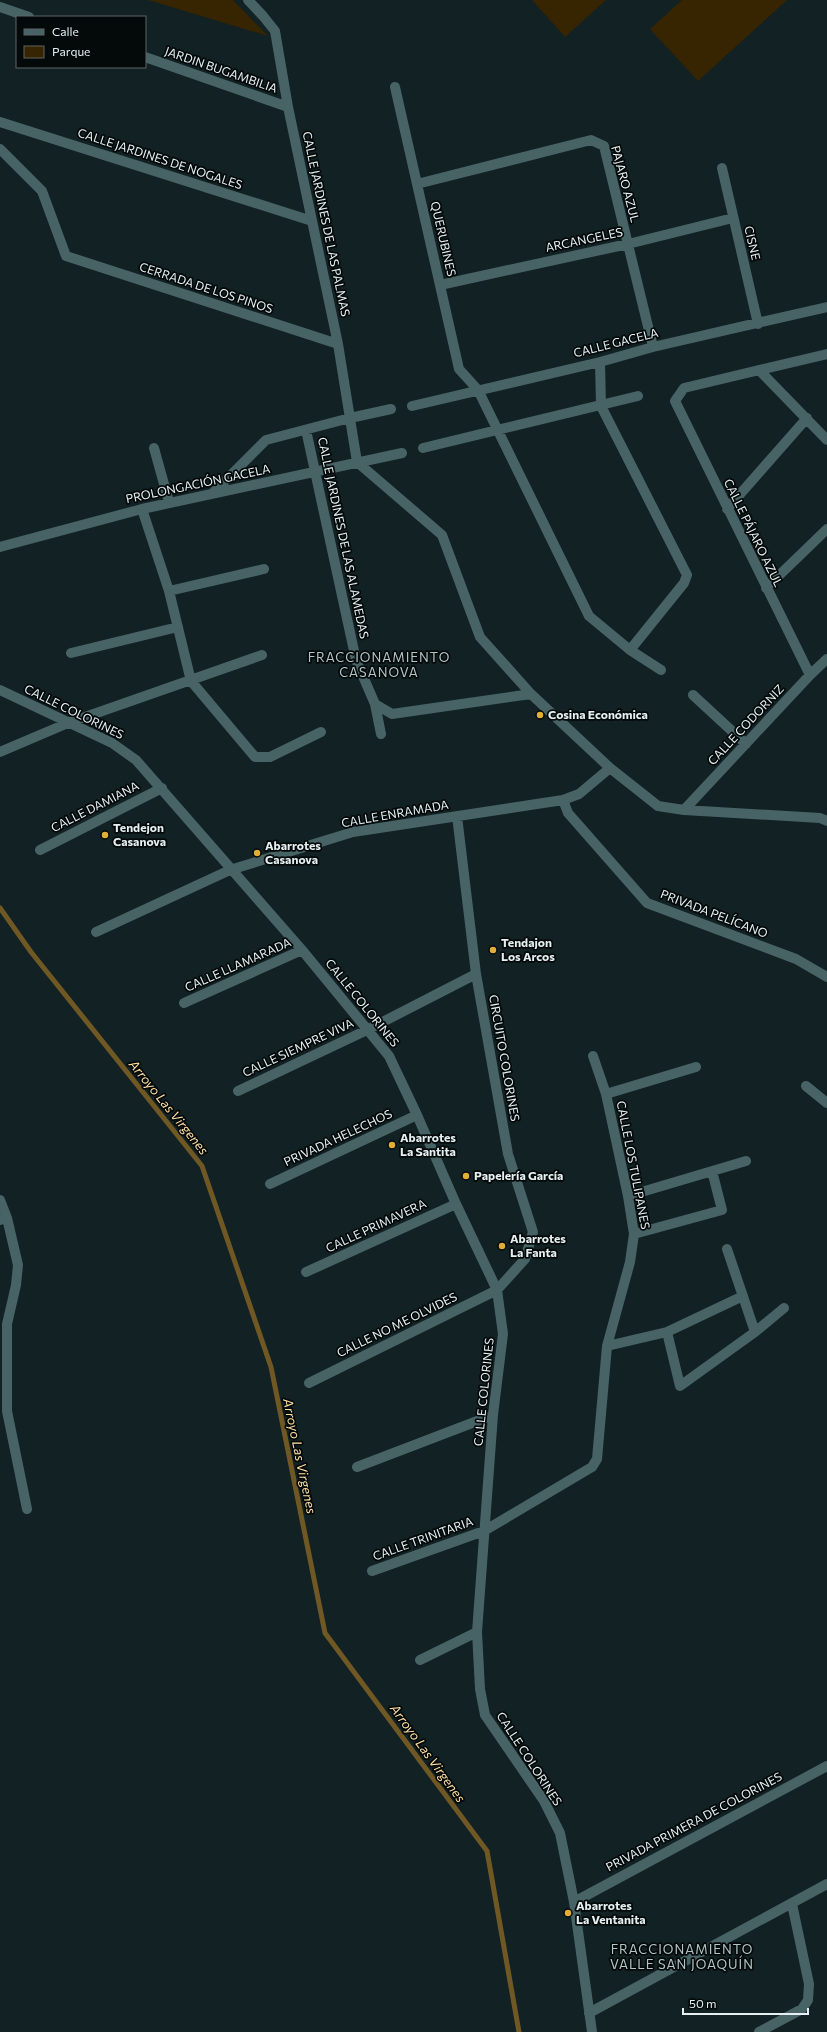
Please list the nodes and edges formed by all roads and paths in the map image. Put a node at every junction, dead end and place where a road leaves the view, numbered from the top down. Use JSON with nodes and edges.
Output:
{"nodes":[{"id":1,"x":248,"y":0,"type":"edge"},
{"id":2,"x":0,"y":7,"type":"edge"},
{"id":3,"x":26,"y":16,"type":"edge"},
{"id":4,"x":146,"y":57,"type":"edge"},
{"id":5,"x":395,"y":87,"type":"dead end"},
{"id":6,"x":288,"y":107,"type":"junction"},
{"id":7,"x":0,"y":122,"type":"edge"},
{"id":8,"x":0,"y":149,"type":"edge"},
{"id":9,"x":722,"y":168,"type":"dead end"},
{"id":10,"x":417,"y":184,"type":"junction"},
{"id":11,"x":733,"y":218,"type":"junction"},
{"id":12,"x":312,"y":221,"type":"junction"},
{"id":13,"x":628,"y":244,"type":"junction"},
{"id":14,"x":440,"y":285,"type":"junction"},
{"id":15,"x":827,"y":307,"type":"edge"},
{"id":16,"x":758,"y":324,"type":"junction"},
{"id":17,"x":338,"y":344,"type":"junction"},
{"id":18,"x":653,"y":347,"type":"junction"},
{"id":19,"x":827,"y":354,"type":"edge"},
{"id":20,"x":600,"y":362,"type":"junction"},
{"id":21,"x":759,"y":370,"type":"junction"},
{"id":22,"x":478,"y":390,"type":"junction"},
{"id":23,"x":638,"y":396,"type":"dead end"},
{"id":24,"x":412,"y":406,"type":"dead end"},
{"id":25,"x":601,"y":406,"type":"junction"},
{"id":26,"x":391,"y":409,"type":"dead end"},
{"id":27,"x":350,"y":418,"type":"junction"},
{"id":28,"x":807,"y":418,"type":"junction"},
{"id":29,"x":306,"y":430,"type":"junction"},
{"id":30,"x":498,"y":432,"type":"junction"},
{"id":31,"x":827,"y":440,"type":"edge"},
{"id":32,"x":154,"y":448,"type":"dead end"},
{"id":33,"x":423,"y":448,"type":"dead end"},
{"id":34,"x":402,"y":453,"type":"dead end"},
{"id":35,"x":357,"y":462,"type":"junction"},
{"id":36,"x":315,"y":472,"type":"junction"},
{"id":37,"x":213,"y":493,"type":"junction"},
{"id":38,"x":169,"y":502,"type":"junction"},
{"id":39,"x":142,"y":509,"type":"junction"},
{"id":40,"x":727,"y":509,"type":"junction"},
{"id":41,"x":827,"y":529,"type":"edge"},
{"id":42,"x":0,"y":547,"type":"edge"},
{"id":43,"x":264,"y":569,"type":"dead end"},
{"id":44,"x":766,"y":588,"type":"junction"},
{"id":45,"x":169,"y":591,"type":"junction"},
{"id":46,"x":178,"y":627,"type":"junction"},
{"id":47,"x":630,"y":650,"type":"junction"},
{"id":48,"x":70,"y":653,"type":"dead end"},
{"id":49,"x":262,"y":655,"type":"dead end"},
{"id":50,"x":827,"y":659,"type":"edge"},
{"id":51,"x":661,"y":670,"type":"dead end"},
{"id":52,"x":810,"y":675,"type":"junction"},
{"id":53,"x":191,"y":681,"type":"junction"},
{"id":54,"x":0,"y":690,"type":"edge"},
{"id":55,"x":531,"y":694,"type":"junction"},
{"id":56,"x":693,"y":695,"type":"dead end"},
{"id":57,"x":375,"y":704,"type":"junction"},
{"id":58,"x":68,"y":723,"type":"junction"},
{"id":59,"x":321,"y":732,"type":"dead end"},
{"id":60,"x":381,"y":734,"type":"dead end"},
{"id":61,"x":746,"y":744,"type":"junction"},
{"id":62,"x":0,"y":752,"type":"edge"},
{"id":63,"x":610,"y":768,"type":"junction"},
{"id":64,"x":162,"y":788,"type":"junction"},
{"id":65,"x":563,"y":800,"type":"junction"},
{"id":66,"x":684,"y":810,"type":"junction"},
{"id":67,"x":457,"y":816,"type":"junction"},
{"id":68,"x":825,"y":817,"type":"edge"},
{"id":69,"x":40,"y":850,"type":"dead end"},
{"id":70,"x":230,"y":870,"type":"junction"},
{"id":71,"x":96,"y":932,"type":"dead end"},
{"id":72,"x":302,"y":950,"type":"junction"},
{"id":73,"x":476,"y":974,"type":"junction"},
{"id":74,"x":827,"y":977,"type":"edge"},
{"id":75,"x":184,"y":1003,"type":"dead end"},
{"id":76,"x":367,"y":1030,"type":"junction"},
{"id":77,"x":593,"y":1056,"type":"dead end"},
{"id":78,"x":696,"y":1068,"type":"dead end"},
{"id":79,"x":806,"y":1086,"type":"dead end"},
{"id":80,"x":238,"y":1091,"type":"dead end"},
{"id":81,"x":606,"y":1094,"type":"junction"},
{"id":82,"x":827,"y":1102,"type":"edge"},
{"id":83,"x":417,"y":1115,"type":"junction"},
{"id":84,"x":746,"y":1161,"type":"dead end"},
{"id":85,"x":712,"y":1171,"type":"junction"},
{"id":86,"x":270,"y":1184,"type":"dead end"},
{"id":87,"x":628,"y":1196,"type":"junction"},
{"id":88,"x":0,"y":1200,"type":"edge"},
{"id":89,"x":456,"y":1204,"type":"junction"},
{"id":90,"x":4,"y":1219,"type":"edge"},
{"id":91,"x":634,"y":1234,"type":"junction"},
{"id":92,"x":727,"y":1249,"type":"dead end"},
{"id":93,"x":306,"y":1272,"type":"dead end"},
{"id":94,"x":497,"y":1290,"type":"junction"},
{"id":95,"x":743,"y":1296,"type":"junction"},
{"id":96,"x":784,"y":1308,"type":"dead end"},
{"id":97,"x":667,"y":1332,"type":"junction"},
{"id":98,"x":755,"y":1332,"type":"junction"},
{"id":99,"x":607,"y":1346,"type":"junction"},
{"id":100,"x":309,"y":1383,"type":"dead end"},
{"id":101,"x":493,"y":1415,"type":"junction"},
{"id":102,"x":357,"y":1467,"type":"dead end"},
{"id":103,"x":592,"y":1467,"type":"joint"},
{"id":104,"x":27,"y":1509,"type":"dead end"},
{"id":105,"x":484,"y":1531,"type":"junction"},
{"id":106,"x":372,"y":1571,"type":"dead end"},
{"id":107,"x":477,"y":1632,"type":"junction"},
{"id":108,"x":420,"y":1660,"type":"dead end"},
{"id":109,"x":827,"y":1766,"type":"edge"},
{"id":110,"x":827,"y":1884,"type":"edge"},
{"id":111,"x":574,"y":1902,"type":"junction"},
{"id":112,"x":792,"y":1904,"type":"junction"},
{"id":113,"x":589,"y":2013,"type":"junction"},
{"id":114,"x":592,"y":2032,"type":"edge"},
{"id":115,"x":759,"y":2032,"type":"edge"}],
"edges":[{"from":1,"to":6,"type":"street","name":"CALLE JARDINES DE LAS PALMAS"},
{"from":2,"to":3,"type":"street"},
{"from":4,"to":6,"type":"street","name":"JARDIN BUGAMBILIA"},
{"from":5,"to":10,"type":"street","name":"QUERUBINES"},
{"from":6,"to":12,"type":"street","name":"CALLE JARDINES DE LAS PALMAS"},
{"from":7,"to":12,"type":"street","name":"CALLE JARDINES DE NOGALES"},
{"from":8,"to":17,"type":"street","name":"CERRADA DE LOS PINOS"},
{"from":9,"to":11,"type":"street","name":"CISNE"},
{"from":10,"to":13,"type":"street","name":"PAJARO AZUL"},
{"from":10,"to":14,"type":"street","name":"QUERUBINES"},
{"from":11,"to":13,"type":"street","name":"ARCANGELES"},
{"from":11,"to":16,"type":"street","name":"CISNE"},
{"from":12,"to":17,"type":"street","name":"CALLE JARDINES DE LAS PALMAS"},
{"from":13,"to":14,"type":"street","name":"ARCANGELES"},
{"from":13,"to":18,"type":"street","name":"PAJARO AZUL"},
{"from":14,"to":22,"type":"street","name":"QUERUBINES"},
{"from":15,"to":16,"type":"street","name":"CALLE GACELA"},
{"from":16,"to":18,"type":"street","name":"CALLE GACELA"},
{"from":17,"to":27,"type":"street","name":"CALLE JARDINES DE LAS PALMAS"},
{"from":18,"to":20,"type":"street","name":"CALLE GACELA"},
{"from":19,"to":21,"type":"street"},
{"from":20,"to":22,"type":"street","name":"CALLE GACELA"},
{"from":20,"to":25,"type":"street"},
{"from":21,"to":28,"type":"street"},
{"from":21,"to":40,"type":"street","name":"CALLE PÁJARO AZUL"},
{"from":22,"to":24,"type":"street","name":"CALLE GACELA"},
{"from":22,"to":30,"type":"street","name":"QUERUBINES"},
{"from":23,"to":25,"type":"street"},
{"from":25,"to":30,"type":"street"},
{"from":25,"to":47,"type":"street"},
{"from":26,"to":27,"type":"street"},
{"from":27,"to":29,"type":"street"},
{"from":27,"to":35,"type":"street","name":"CALLE JARDINES DE LAS PALMAS"},
{"from":28,"to":31,"type":"street"},
{"from":28,"to":40,"type":"street"},
{"from":29,"to":36,"type":"street","name":"CALLE JARDINES DE LAS ALAMEDAS"},
{"from":29,"to":37,"type":"street"},
{"from":30,"to":33,"type":"street"},
{"from":30,"to":47,"type":"street","name":"QUERUBINES"},
{"from":32,"to":38,"type":"street"},
{"from":34,"to":35,"type":"street","name":"PROLONGACIÓN GACELA"},
{"from":35,"to":36,"type":"street","name":"PROLONGACIÓN GACELA"},
{"from":35,"to":55,"type":"street"},
{"from":36,"to":37,"type":"street","name":"PROLONGACIÓN GACELA"},
{"from":36,"to":57,"type":"street","name":"CALLE JARDINES DE LAS ALAMEDAS"},
{"from":37,"to":38,"type":"street","name":"PROLONGACIÓN GACELA"},
{"from":38,"to":39,"type":"street","name":"PROLONGACIÓN GACELA"},
{"from":39,"to":42,"type":"street","name":"PROLONGACIÓN GACELA"},
{"from":39,"to":45,"type":"street"},
{"from":40,"to":44,"type":"street","name":"CALLE PÁJARO AZUL"},
{"from":41,"to":44,"type":"street"},
{"from":43,"to":45,"type":"street"},
{"from":44,"to":52,"type":"street","name":"CALLE PÁJARO AZUL"},
{"from":45,"to":46,"type":"street"},
{"from":46,"to":48,"type":"street"},
{"from":46,"to":53,"type":"street"},
{"from":47,"to":51,"type":"street","name":"QUERUBINES"},
{"from":49,"to":53,"type":"street"},
{"from":50,"to":52,"type":"street","name":"CALLE CODORNIZ"},
{"from":52,"to":61,"type":"street","name":"CALLE CODORNIZ"},
{"from":53,"to":58,"type":"street"},
{"from":53,"to":59,"type":"street"},
{"from":54,"to":58,"type":"street","name":"CALLE COLORINES"},
{"from":55,"to":57,"type":"street"},
{"from":55,"to":63,"type":"street"},
{"from":56,"to":61,"type":"street"},
{"from":57,"to":60,"type":"street","name":"CALLE JARDINES DE LAS ALAMEDAS"},
{"from":58,"to":62,"type":"street"},
{"from":58,"to":64,"type":"street","name":"CALLE COLORINES"},
{"from":61,"to":66,"type":"street","name":"CALLE CODORNIZ"},
{"from":63,"to":65,"type":"street","name":"CALLE ENRAMADA"},
{"from":63,"to":66,"type":"street"},
{"from":64,"to":69,"type":"street","name":"CALLE DAMIANA"},
{"from":64,"to":70,"type":"street","name":"CALLE COLORINES"},
{"from":65,"to":67,"type":"street","name":"CALLE ENRAMADA"},
{"from":65,"to":74,"type":"street","name":"PRIVADA PELÍCANO"},
{"from":66,"to":68,"type":"street"},
{"from":67,"to":70,"type":"street","name":"CALLE ENRAMADA"},
{"from":67,"to":73,"type":"street","name":"CIRCUITO COLORINES"},
{"from":70,"to":71,"type":"street","name":"CALLE ENRAMADA"},
{"from":70,"to":72,"type":"street","name":"CALLE COLORINES"},
{"from":72,"to":75,"type":"street","name":"CALLE LLAMARADA"},
{"from":72,"to":76,"type":"street","name":"CALLE COLORINES"},
{"from":73,"to":76,"type":"street","name":"CALLE SIEMPRE VIVA"},
{"from":73,"to":94,"type":"street","name":"CIRCUITO COLORINES"},
{"from":76,"to":80,"type":"street","name":"CALLE SIEMPRE VIVA"},
{"from":76,"to":83,"type":"street","name":"CALLE COLORINES"},
{"from":77,"to":81,"type":"street","name":"CALLE LOS TULIPANES"},
{"from":78,"to":81,"type":"street"},
{"from":79,"to":82,"type":"street"},
{"from":81,"to":87,"type":"street","name":"CALLE LOS TULIPANES"},
{"from":83,"to":86,"type":"street","name":"PRIVADA HELECHOS"},
{"from":83,"to":89,"type":"street","name":"CALLE COLORINES"},
{"from":84,"to":85,"type":"street"},
{"from":85,"to":87,"type":"street"},
{"from":85,"to":91,"type":"street"},
{"from":87,"to":91,"type":"street","name":"CALLE LOS TULIPANES"},
{"from":88,"to":90,"type":"street"},
{"from":89,"to":93,"type":"street","name":"CALLE PRIMAVERA"},
{"from":89,"to":94,"type":"street","name":"CALLE COLORINES"},
{"from":90,"to":104,"type":"street"},
{"from":91,"to":99,"type":"street","name":"CALLE LOS TULIPANES"},
{"from":92,"to":95,"type":"street"},
{"from":94,"to":100,"type":"street","name":"CALLE NO ME OLVIDES"},
{"from":94,"to":101,"type":"street","name":"CALLE COLORINES"},
{"from":95,"to":97,"type":"street"},
{"from":95,"to":98,"type":"street"},
{"from":96,"to":98,"type":"street"},
{"from":97,"to":98,"type":"street"},
{"from":97,"to":99,"type":"street"},
{"from":99,"to":103,"type":"street","name":"CALLE LOS TULIPANES"},
{"from":101,"to":102,"type":"street"},
{"from":101,"to":105,"type":"street","name":"CALLE COLORINES"},
{"from":103,"to":105,"type":"street","name":"CALLE TRINITARIA"},
{"from":105,"to":106,"type":"street","name":"CALLE TRINITARIA"},
{"from":105,"to":107,"type":"street","name":"CALLE COLORINES"},
{"from":107,"to":108,"type":"street"},
{"from":107,"to":111,"type":"street","name":"CALLE COLORINES"},
{"from":109,"to":111,"type":"street","name":"PRIVADA PRIMERA DE COLORINES"},
{"from":110,"to":112,"type":"street"},
{"from":111,"to":113,"type":"street","name":"CALLE COLORINES"},
{"from":112,"to":113,"type":"street"},
{"from":112,"to":115,"type":"street"},
{"from":113,"to":114,"type":"street","name":"CALLE COLORINES"}]}
